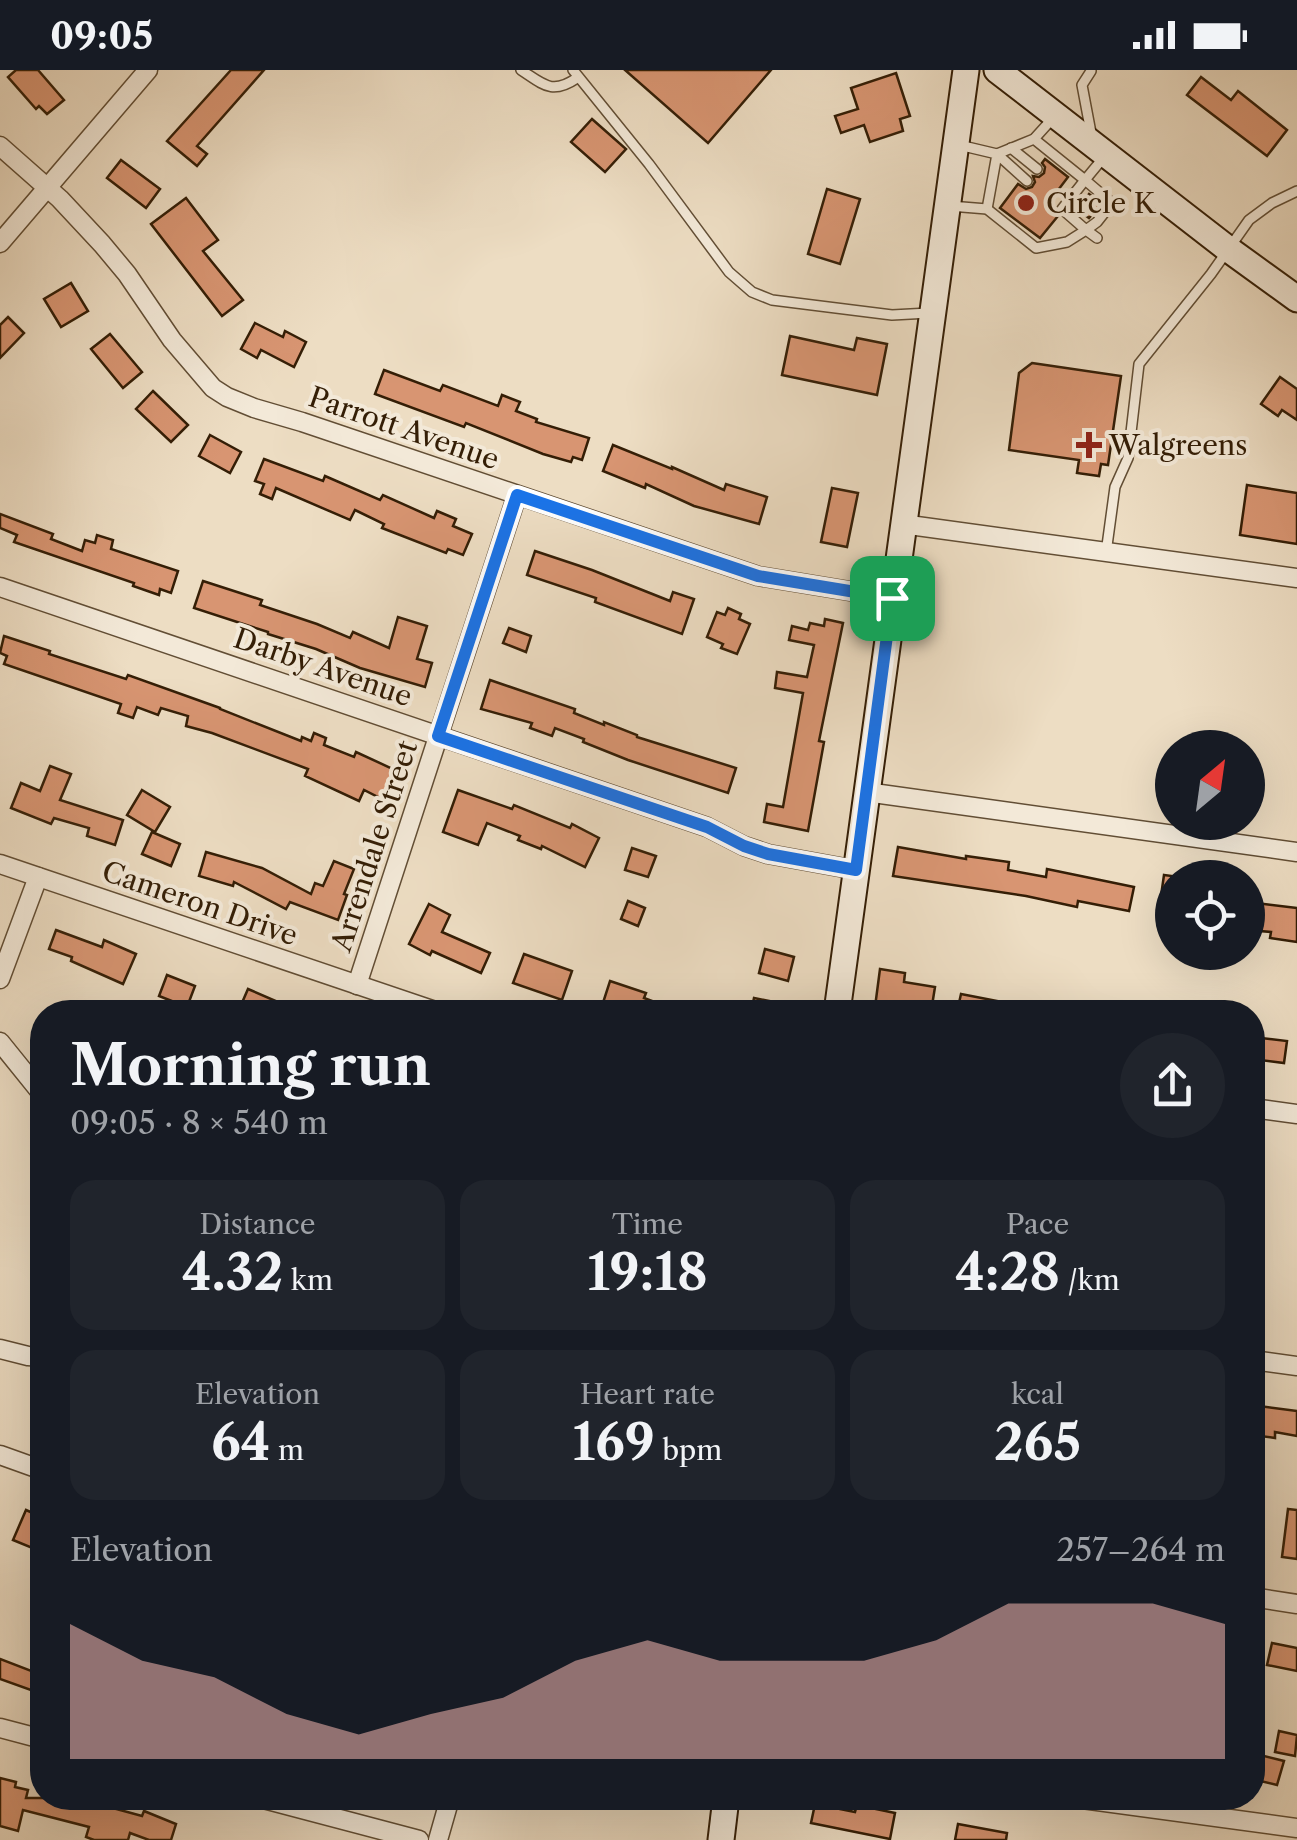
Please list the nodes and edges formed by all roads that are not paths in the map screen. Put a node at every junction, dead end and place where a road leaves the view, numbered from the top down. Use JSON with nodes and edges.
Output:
{"nodes":[{"id":1,"x":148,"y":70,"type":"edge"},
{"id":2,"x":521,"y":70,"type":"edge"},
{"id":3,"x":966,"y":70,"type":"edge"},
{"id":4,"x":998,"y":70,"type":"edge"},
{"id":5,"x":1090,"y":70,"type":"edge"},
{"id":6,"x":575,"y":74,"type":"edge"},
{"id":7,"x":1055,"y":116,"type":"junction"},
{"id":8,"x":1034,"y":139,"type":"junction"},
{"id":9,"x":956,"y":145,"type":"junction"},
{"id":10,"x":0,"y":146,"type":"edge"},
{"id":11,"x":1012,"y":148,"type":"junction"},
{"id":12,"x":1099,"y":150,"type":"junction"},
{"id":13,"x":997,"y":154,"type":"junction"},
{"id":14,"x":1037,"y":169,"type":"dead end"},
{"id":15,"x":1085,"y":180,"type":"junction"},
{"id":16,"x":1028,"y":182,"type":"dead end"},
{"id":17,"x":1060,"y":188,"type":"dead end"},
{"id":18,"x":47,"y":190,"type":"junction"},
{"id":19,"x":1297,"y":190,"type":"edge"},
{"id":20,"x":1072,"y":197,"type":"junction"},
{"id":21,"x":1050,"y":200,"type":"dead end"},
{"id":22,"x":947,"y":206,"type":"junction"},
{"id":23,"x":1062,"y":209,"type":"junction"},
{"id":24,"x":987,"y":210,"type":"junction"},
{"id":25,"x":1086,"y":230,"type":"junction"},
{"id":26,"x":1097,"y":238,"type":"dead end"},
{"id":27,"x":0,"y":243,"type":"edge"},
{"id":28,"x":1228,"y":249,"type":"junction"},
{"id":29,"x":1297,"y":298,"type":"edge"},
{"id":30,"x":932,"y":313,"type":"junction"},
{"id":31,"x":517,"y":495,"type":"junction"},
{"id":32,"x":902,"y":524,"type":"junction"},
{"id":33,"x":1106,"y":552,"type":"junction"},
{"id":34,"x":1297,"y":578,"type":"edge"},
{"id":35,"x":0,"y":586,"type":"edge"},
{"id":36,"x":892,"y":598,"type":"junction"},
{"id":37,"x":438,"y":736,"type":"junction"},
{"id":38,"x":866,"y":792,"type":"junction"},
{"id":39,"x":1297,"y":852,"type":"edge"},
{"id":40,"x":0,"y":864,"type":"edge"},
{"id":41,"x":856,"y":870,"type":"junction"},
{"id":42,"x":38,"y":877,"type":"junction"},
{"id":43,"x":0,"y":979,"type":"edge"},
{"id":44,"x":358,"y":985,"type":"junction"},
{"id":45,"x":402,"y":1000,"type":"edge"},
{"id":46,"x":839,"y":1000,"type":"edge"},
{"id":47,"x":0,"y":1042,"type":"edge"},
{"id":48,"x":30,"y":1079,"type":"edge"},
{"id":49,"x":1265,"y":1110,"type":"edge"},
{"id":50,"x":1297,"y":1114,"type":"edge"},
{"id":51,"x":0,"y":1349,"type":"edge"},
{"id":52,"x":30,"y":1356,"type":"edge"},
{"id":53,"x":1265,"y":1362,"type":"edge"},
{"id":54,"x":1297,"y":1366,"type":"edge"},
{"id":55,"x":0,"y":1455,"type":"edge"},
{"id":56,"x":30,"y":1466,"type":"edge"},
{"id":57,"x":1265,"y":1599,"type":"edge"},
{"id":58,"x":1297,"y":1604,"type":"edge"},
{"id":59,"x":0,"y":1728,"type":"edge"},
{"id":60,"x":30,"y":1736,"type":"edge"},
{"id":61,"x":305,"y":1810,"type":"edge"},
{"id":62,"x":447,"y":1810,"type":"edge"},
{"id":63,"x":725,"y":1810,"type":"edge"},
{"id":64,"x":1164,"y":1810,"type":"edge"},
{"id":65,"x":1297,"y":1828,"type":"edge"},
{"id":66,"x":419,"y":1840,"type":"edge"},
{"id":67,"x":438,"y":1840,"type":"edge"},
{"id":68,"x":721,"y":1840,"type":"edge"}],
"edges":[{"from":1,"to":18,"type":"street"},
{"from":2,"to":6,"type":"lane"},
{"from":3,"to":9,"type":"street"},
{"from":4,"to":7,"type":"street"},
{"from":5,"to":12,"type":"lane"},
{"from":6,"to":30,"type":"lane"},
{"from":7,"to":8,"type":"lane"},
{"from":7,"to":12,"type":"street"},
{"from":8,"to":11,"type":"lane"},
{"from":8,"to":15,"type":"lane"},
{"from":9,"to":13,"type":"lane"},
{"from":9,"to":22,"type":"street"},
{"from":10,"to":18,"type":"street","name":"Parrott Avenue"},
{"from":11,"to":13,"type":"lane"},
{"from":11,"to":14,"type":"lane"},
{"from":12,"to":15,"type":"lane"},
{"from":12,"to":28,"type":"street"},
{"from":13,"to":16,"type":"lane"},
{"from":13,"to":24,"type":"lane"},
{"from":15,"to":20,"type":"lane"},
{"from":15,"to":25,"type":"lane"},
{"from":17,"to":20,"type":"lane"},
{"from":18,"to":27,"type":"street"},
{"from":18,"to":31,"type":"street","name":"Parrott Avenue"},
{"from":19,"to":28,"type":"lane"},
{"from":20,"to":23,"type":"lane"},
{"from":21,"to":23,"type":"lane"},
{"from":22,"to":24,"type":"lane"},
{"from":22,"to":30,"type":"street"},
{"from":23,"to":25,"type":"lane"},
{"from":24,"to":25,"type":"lane"},
{"from":25,"to":26,"type":"lane"},
{"from":28,"to":29,"type":"street"},
{"from":28,"to":33,"type":"lane"},
{"from":30,"to":32,"type":"street"},
{"from":31,"to":36,"type":"street","name":"Parrott Avenue"},
{"from":31,"to":37,"type":"street","name":"Arrendale Street"},
{"from":32,"to":33,"type":"street"},
{"from":32,"to":36,"type":"street"},
{"from":33,"to":34,"type":"street"},
{"from":35,"to":37,"type":"street","name":"Darby Avenue"},
{"from":36,"to":38,"type":"street"},
{"from":37,"to":41,"type":"street","name":"Darby Avenue"},
{"from":37,"to":44,"type":"street","name":"Arrendale Street"},
{"from":38,"to":39,"type":"street"},
{"from":38,"to":41,"type":"street"},
{"from":40,"to":42,"type":"street","name":"Cameron Drive"},
{"from":41,"to":46,"type":"street"},
{"from":42,"to":43,"type":"street"},
{"from":42,"to":44,"type":"street","name":"Cameron Drive"},
{"from":44,"to":45,"type":"street","name":"Cameron Drive"},
{"from":47,"to":48,"type":"street"},
{"from":49,"to":50,"type":"street"},
{"from":51,"to":52,"type":"street"},
{"from":53,"to":54,"type":"street"},
{"from":55,"to":56,"type":"street"},
{"from":57,"to":58,"type":"street"},
{"from":59,"to":60,"type":"street"},
{"from":61,"to":66,"type":"street"},
{"from":62,"to":67,"type":"street"},
{"from":63,"to":68,"type":"street"},
{"from":64,"to":65,"type":"street"}]}
